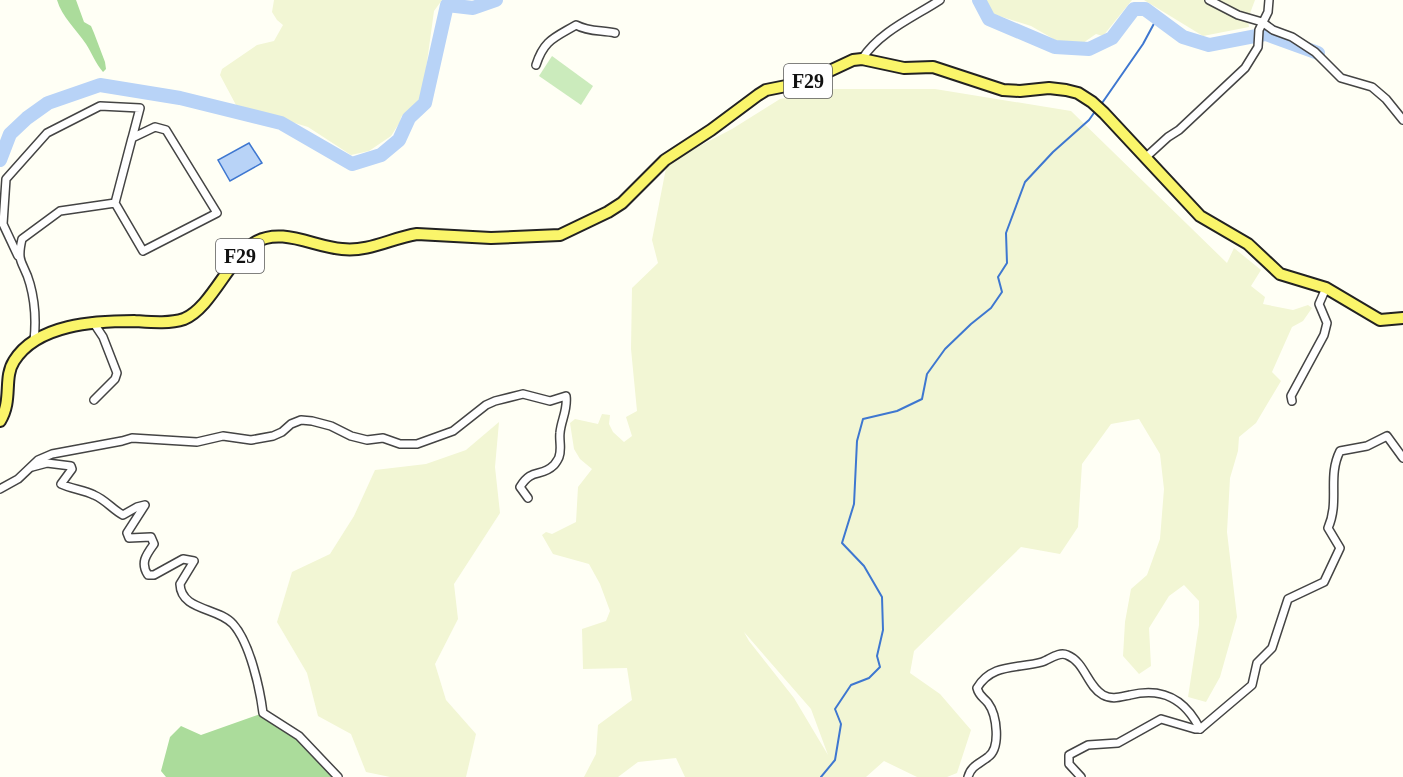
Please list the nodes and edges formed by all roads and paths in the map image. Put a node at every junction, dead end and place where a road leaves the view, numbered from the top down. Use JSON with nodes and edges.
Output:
{"nodes":[{"id":1,"x":940,"y":0,"type":"edge"},
{"id":2,"x":1209,"y":0,"type":"edge"},
{"id":3,"x":1269,"y":0,"type":"edge"},
{"id":4,"x":1263,"y":22,"type":"junction"},
{"id":5,"x":615,"y":33,"type":"dead end"},
{"id":6,"x":862,"y":59,"type":"junction"},
{"id":7,"x":536,"y":65,"type":"dead end"},
{"id":8,"x":1403,"y":120,"type":"edge"},
{"id":9,"x":1145,"y":158,"type":"junction"},
{"id":10,"x":114,"y":203,"type":"junction"},
{"id":11,"x":18,"y":256,"type":"junction"},
{"id":12,"x":1326,"y":288,"type":"junction"},
{"id":13,"x":1403,"y":318,"type":"edge"},
{"id":14,"x":93,"y":322,"type":"junction"},
{"id":15,"x":34,"y":342,"type":"junction"},
{"id":16,"x":94,"y":400,"type":"dead end"},
{"id":17,"x":1292,"y":400,"type":"dead end"},
{"id":18,"x":0,"y":422,"type":"edge"},
{"id":19,"x":1403,"y":458,"type":"edge"},
{"id":20,"x":32,"y":467,"type":"junction"},
{"id":21,"x":0,"y":489,"type":"edge"},
{"id":22,"x":528,"y":498,"type":"dead end"},
{"id":23,"x":1200,"y":729,"type":"junction"},
{"id":24,"x":338,"y":777,"type":"edge"},
{"id":25,"x":968,"y":777,"type":"edge"},
{"id":26,"x":1081,"y":777,"type":"edge"}],
"edges":[{"from":1,"to":6,"type":"street"},
{"from":2,"to":4,"type":"street"},
{"from":3,"to":4,"type":"street"},
{"from":4,"to":8,"type":"street"},
{"from":4,"to":9,"type":"street"},
{"from":5,"to":7,"type":"street"},
{"from":6,"to":9,"type":"main road","number":"F29"},
{"from":6,"to":14,"type":"main road","number":"F29"},
{"from":9,"to":12,"type":"main road","number":"F29"},
{"from":10,"to":10,"type":"street"},
{"from":10,"to":11,"type":"street"},
{"from":10,"to":11,"type":"street"},
{"from":11,"to":15,"type":"street"},
{"from":12,"to":13,"type":"main road","number":"F29"},
{"from":12,"to":17,"type":"street"},
{"from":14,"to":15,"type":"main road","number":"F29"},
{"from":14,"to":16,"type":"street"},
{"from":15,"to":18,"type":"main road","number":"F29"},
{"from":19,"to":23,"type":"street"},
{"from":20,"to":21,"type":"street"},
{"from":20,"to":22,"type":"street"},
{"from":20,"to":24,"type":"street"},
{"from":23,"to":25,"type":"street"},
{"from":23,"to":26,"type":"street"}]}
